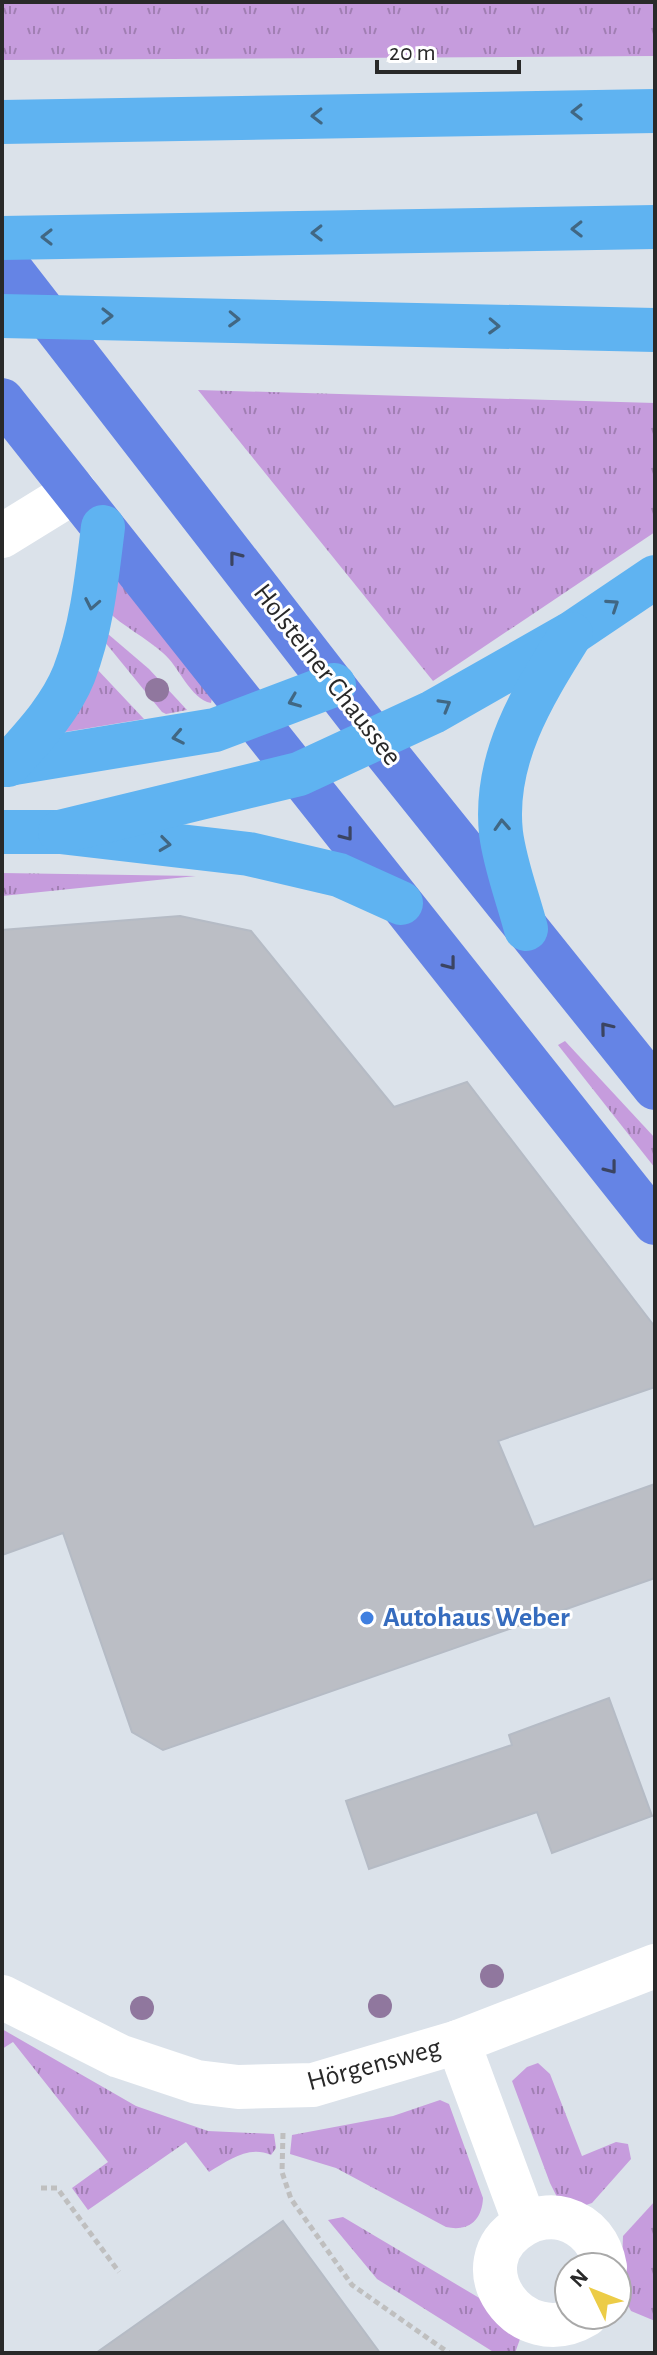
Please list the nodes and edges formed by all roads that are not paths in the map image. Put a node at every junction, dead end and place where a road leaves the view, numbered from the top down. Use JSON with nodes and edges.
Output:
{"nodes":[{"id":1,"x":655,"y":111,"type":"edge"},
{"id":2,"x":2,"y":122,"type":"edge"},
{"id":3,"x":655,"y":227,"type":"edge"},
{"id":4,"x":2,"y":238,"type":"edge"},
{"id":5,"x":2,"y":258,"type":"edge"},
{"id":6,"x":2,"y":316,"type":"edge"},
{"id":7,"x":655,"y":330,"type":"edge"},
{"id":8,"x":2,"y":400,"type":"edge"},
{"id":9,"x":75,"y":491,"type":"junction"},
{"id":10,"x":103,"y":527,"type":"junction"},
{"id":11,"x":2,"y":536,"type":"edge"},
{"id":12,"x":655,"y":577,"type":"edge"},
{"id":13,"x":572,"y":633,"type":"junction"},
{"id":14,"x":334,"y":685,"type":"junction"},
{"id":15,"x":253,"y":717,"type":"junction"},
{"id":16,"x":375,"y":739,"type":"junction"},
{"id":17,"x":5,"y":765,"type":"edge"},
{"id":18,"x":299,"y":774,"type":"junction"},
{"id":19,"x":2,"y":832,"type":"edge"},
{"id":20,"x":60,"y":832,"type":"junction"},
{"id":21,"x":401,"y":903,"type":"junction"},
{"id":22,"x":526,"y":929,"type":"junction"},
{"id":23,"x":655,"y":1088,"type":"edge"},
{"id":24,"x":655,"y":1223,"type":"edge"},
{"id":25,"x":655,"y":1966,"type":"edge"},
{"id":26,"x":2,"y":1997,"type":"edge"},
{"id":27,"x":458,"y":2042,"type":"junction"},
{"id":28,"x":525,"y":2223,"type":"junction"},
{"id":29,"x":599,"y":2251,"type":"edge"},
{"id":30,"x":553,"y":2326,"type":"edge"}],
"edges":[{"from":1,"to":2,"type":"highway","one_way":true},
{"from":3,"to":4,"type":"highway","one_way":true},
{"from":14,"to":5,"type":"main road","name":"Holsteiner Chaussee","one_way":true},
{"from":6,"to":7,"type":"highway","one_way":true},
{"from":8,"to":9,"type":"main road"},
{"from":9,"to":10,"type":"main road"},
{"from":9,"to":11,"type":"street"},
{"from":10,"to":15,"type":"main road"},
{"from":10,"to":17,"type":"highway","one_way":true},
{"from":13,"to":12,"type":"highway","one_way":true},
{"from":16,"to":13,"type":"highway","one_way":true},
{"from":22,"to":13,"type":"highway","one_way":true},
{"from":14,"to":15,"type":"highway","one_way":true},
{"from":14,"to":16,"type":"main road","name":"Holsteiner Chaussee"},
{"from":15,"to":17,"type":"highway","one_way":true},
{"from":15,"to":18,"type":"main road"},
{"from":16,"to":18,"type":"highway"},
{"from":16,"to":22,"type":"main road","name":"Holsteiner Chaussee"},
{"from":18,"to":20,"type":"highway"},
{"from":18,"to":21,"type":"main road","one_way":true},
{"from":19,"to":20,"type":"highway"},
{"from":20,"to":21,"type":"highway","one_way":true},
{"from":21,"to":24,"type":"main road","one_way":true},
{"from":23,"to":22,"type":"main road","name":"Holsteiner Chaussee","one_way":true},
{"from":25,"to":27,"type":"street","name":"Hörgensweg"},
{"from":26,"to":27,"type":"street","name":"Hörgensweg"},
{"from":27,"to":28,"type":"street"},
{"from":28,"to":29,"type":"street"},
{"from":28,"to":30,"type":"street"}]}
